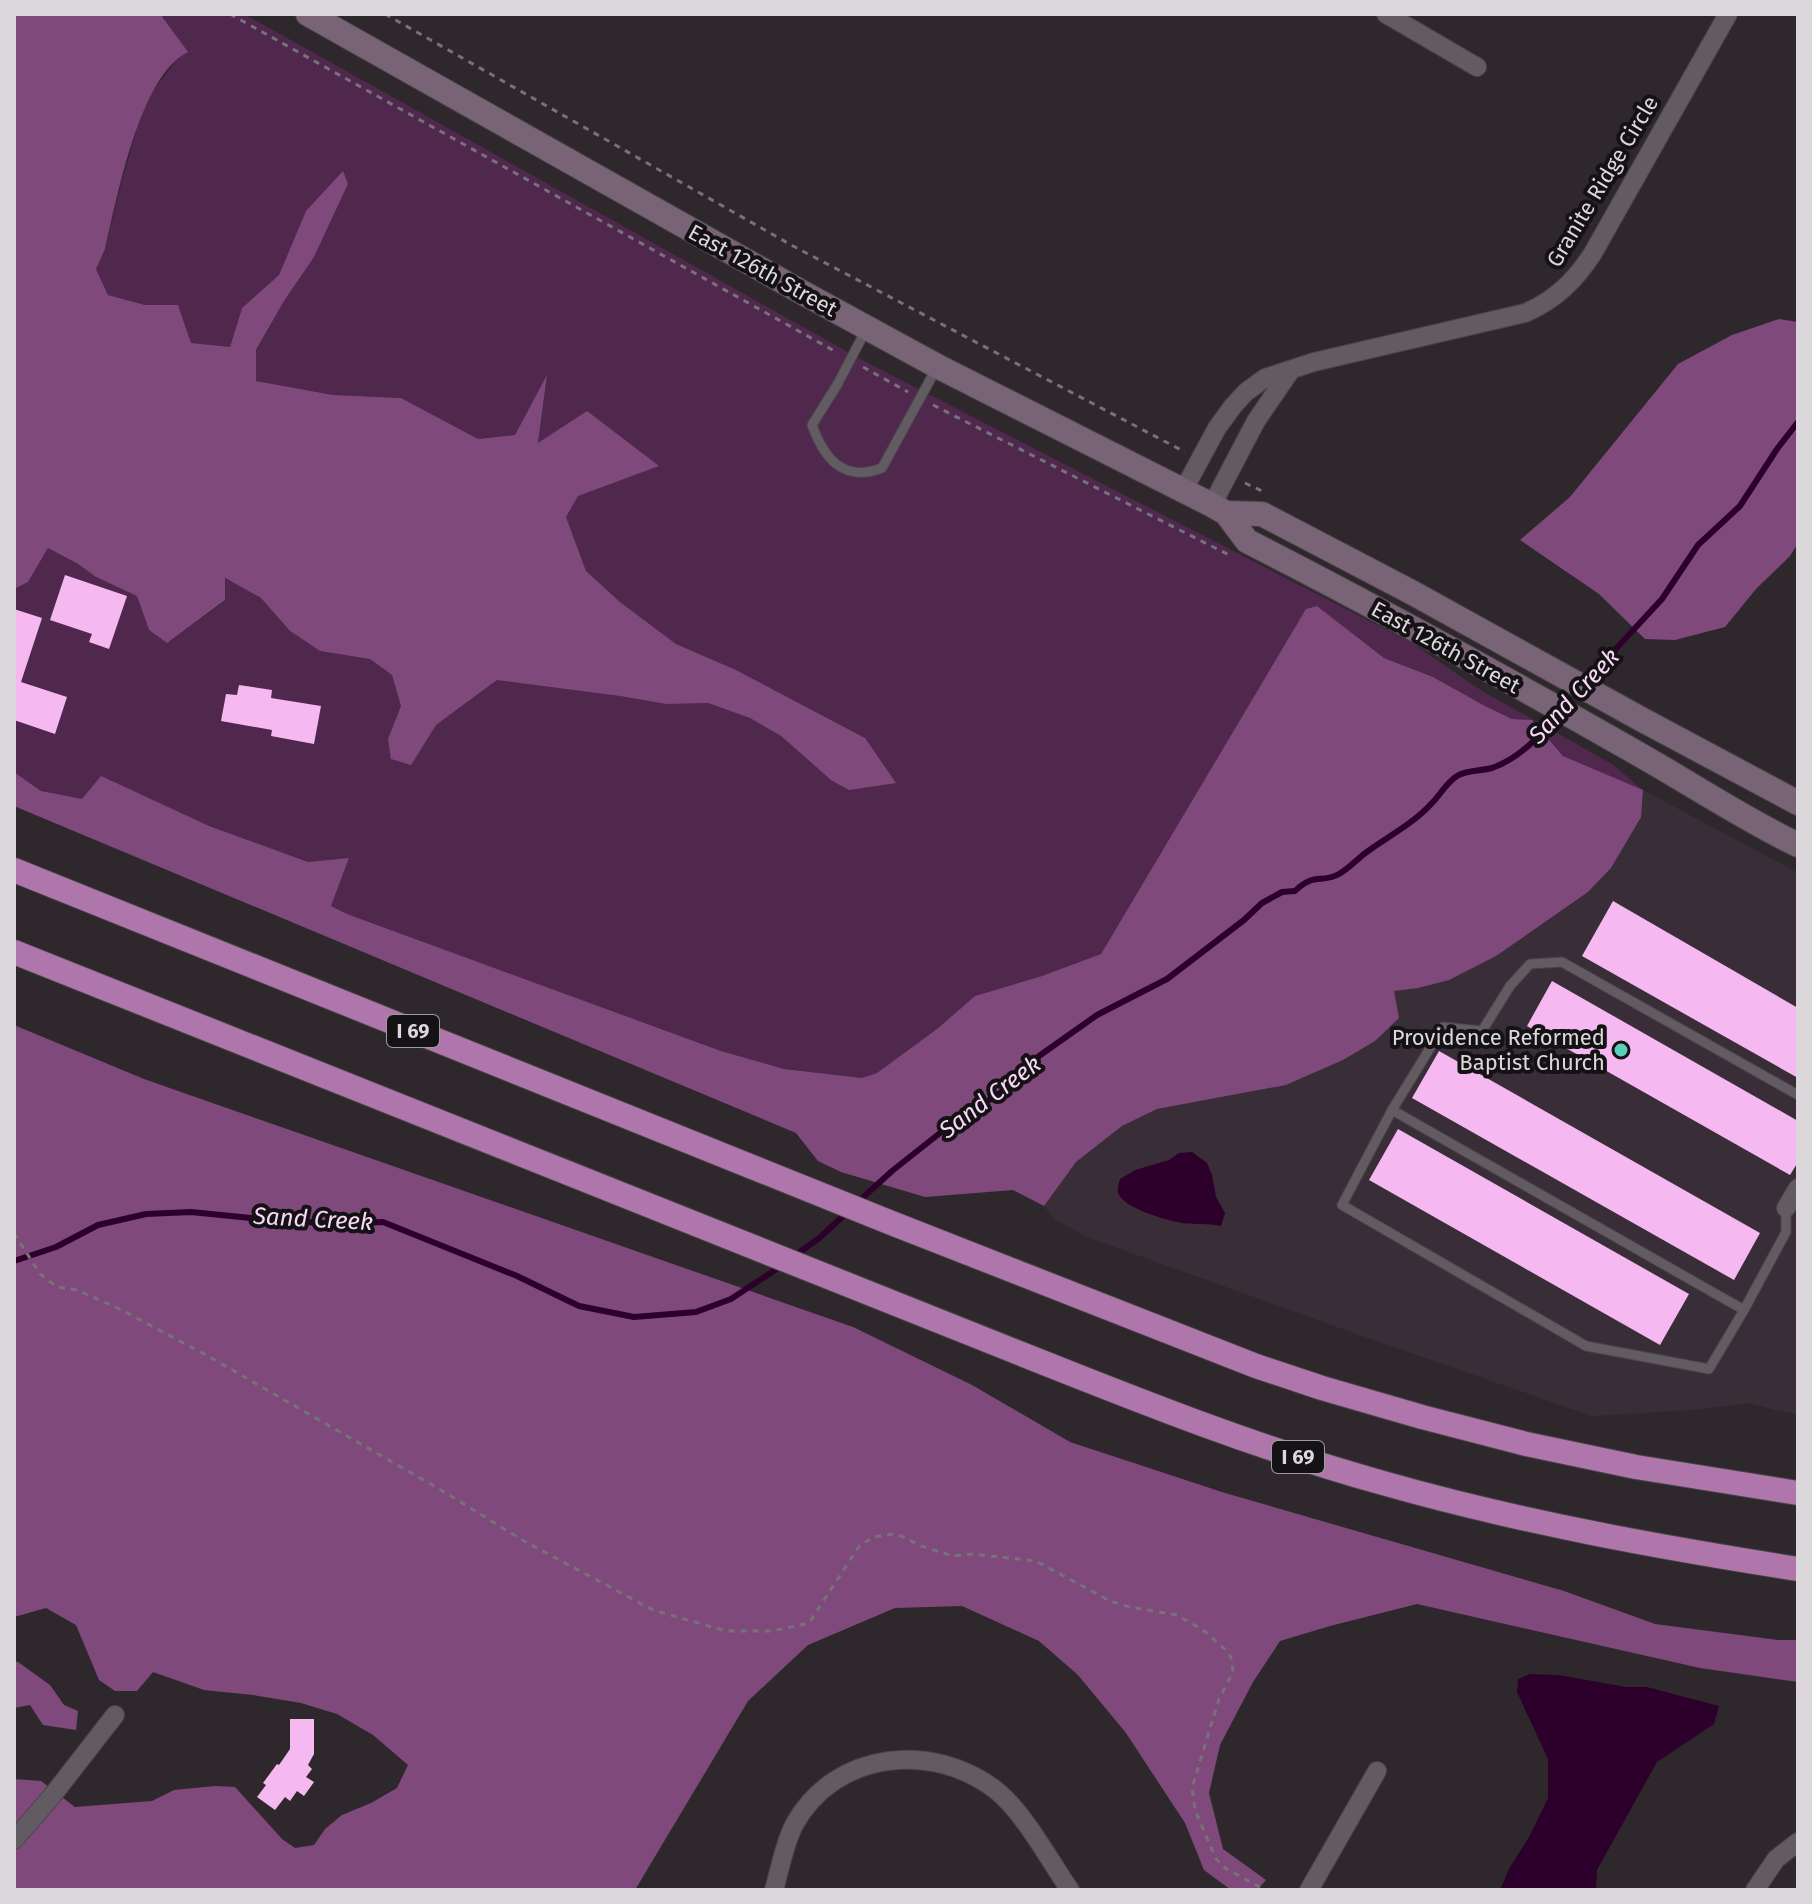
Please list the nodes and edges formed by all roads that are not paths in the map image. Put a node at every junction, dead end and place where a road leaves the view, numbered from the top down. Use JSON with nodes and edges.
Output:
{"nodes":[{"id":1,"x":308,"y":14,"type":"edge"},
{"id":2,"x":1386,"y":14,"type":"edge"},
{"id":3,"x":1728,"y":14,"type":"edge"},
{"id":4,"x":1477,"y":67,"type":"dead end"},
{"id":5,"x":867,"y":328,"type":"junction"},
{"id":6,"x":937,"y":366,"type":"junction"},
{"id":7,"x":1291,"y":370,"type":"junction"},
{"id":8,"x":1183,"y":491,"type":"junction"},
{"id":9,"x":1219,"y":509,"type":"junction"},
{"id":10,"x":1798,"y":803,"type":"edge"},
{"id":11,"x":1798,"y":845,"type":"edge"},
{"id":12,"x":14,"y":870,"type":"edge"},
{"id":13,"x":14,"y":952,"type":"edge"},
{"id":14,"x":1798,"y":1095,"type":"edge"},
{"id":15,"x":1392,"y":1110,"type":"junction"},
{"id":16,"x":1798,"y":1188,"type":"edge"},
{"id":17,"x":1786,"y":1208,"type":"joint"},
{"id":18,"x":1744,"y":1310,"type":"junction"},
{"id":19,"x":1798,"y":1493,"type":"edge"},
{"id":20,"x":1798,"y":1569,"type":"edge"},
{"id":21,"x":115,"y":1715,"type":"dead end"},
{"id":22,"x":1377,"y":1771,"type":"dead end"},
{"id":23,"x":14,"y":1840,"type":"edge"},
{"id":24,"x":1798,"y":1842,"type":"edge"},
{"id":25,"x":774,"y":1890,"type":"edge"},
{"id":26,"x":1070,"y":1890,"type":"edge"},
{"id":27,"x":1309,"y":1890,"type":"edge"},
{"id":28,"x":1755,"y":1890,"type":"edge"}],
"edges":[{"from":1,"to":5,"type":"main road","name":"East 126th Street"},
{"from":2,"to":4,"type":"street"},
{"from":3,"to":7,"type":"street","name":"Granite Ridge Circle"},
{"from":5,"to":6,"type":"main road","name":"East 126th Street"},
{"from":5,"to":6,"type":"lane"},
{"from":6,"to":8,"type":"main road","name":"East 126th Street"},
{"from":7,"to":8,"type":"street","name":"Granite Ridge Circle"},
{"from":7,"to":9,"type":"street"},
{"from":8,"to":9,"type":"main road","name":"East 126th Street"},
{"from":9,"to":10,"type":"main road","name":"East 126th Street"},
{"from":9,"to":11,"type":"main road","name":"East 126th Street"},
{"from":12,"to":19,"type":"highway","number":"I 69"},
{"from":13,"to":20,"type":"highway","number":"I 69"},
{"from":14,"to":15,"type":"lane"},
{"from":15,"to":18,"type":"lane"},
{"from":15,"to":18,"type":"lane"},
{"from":16,"to":17,"type":"street"},
{"from":17,"to":18,"type":"lane"},
{"from":21,"to":23,"type":"street"},
{"from":22,"to":27,"type":"street"},
{"from":24,"to":28,"type":"street"},
{"from":25,"to":26,"type":"street"}]}
